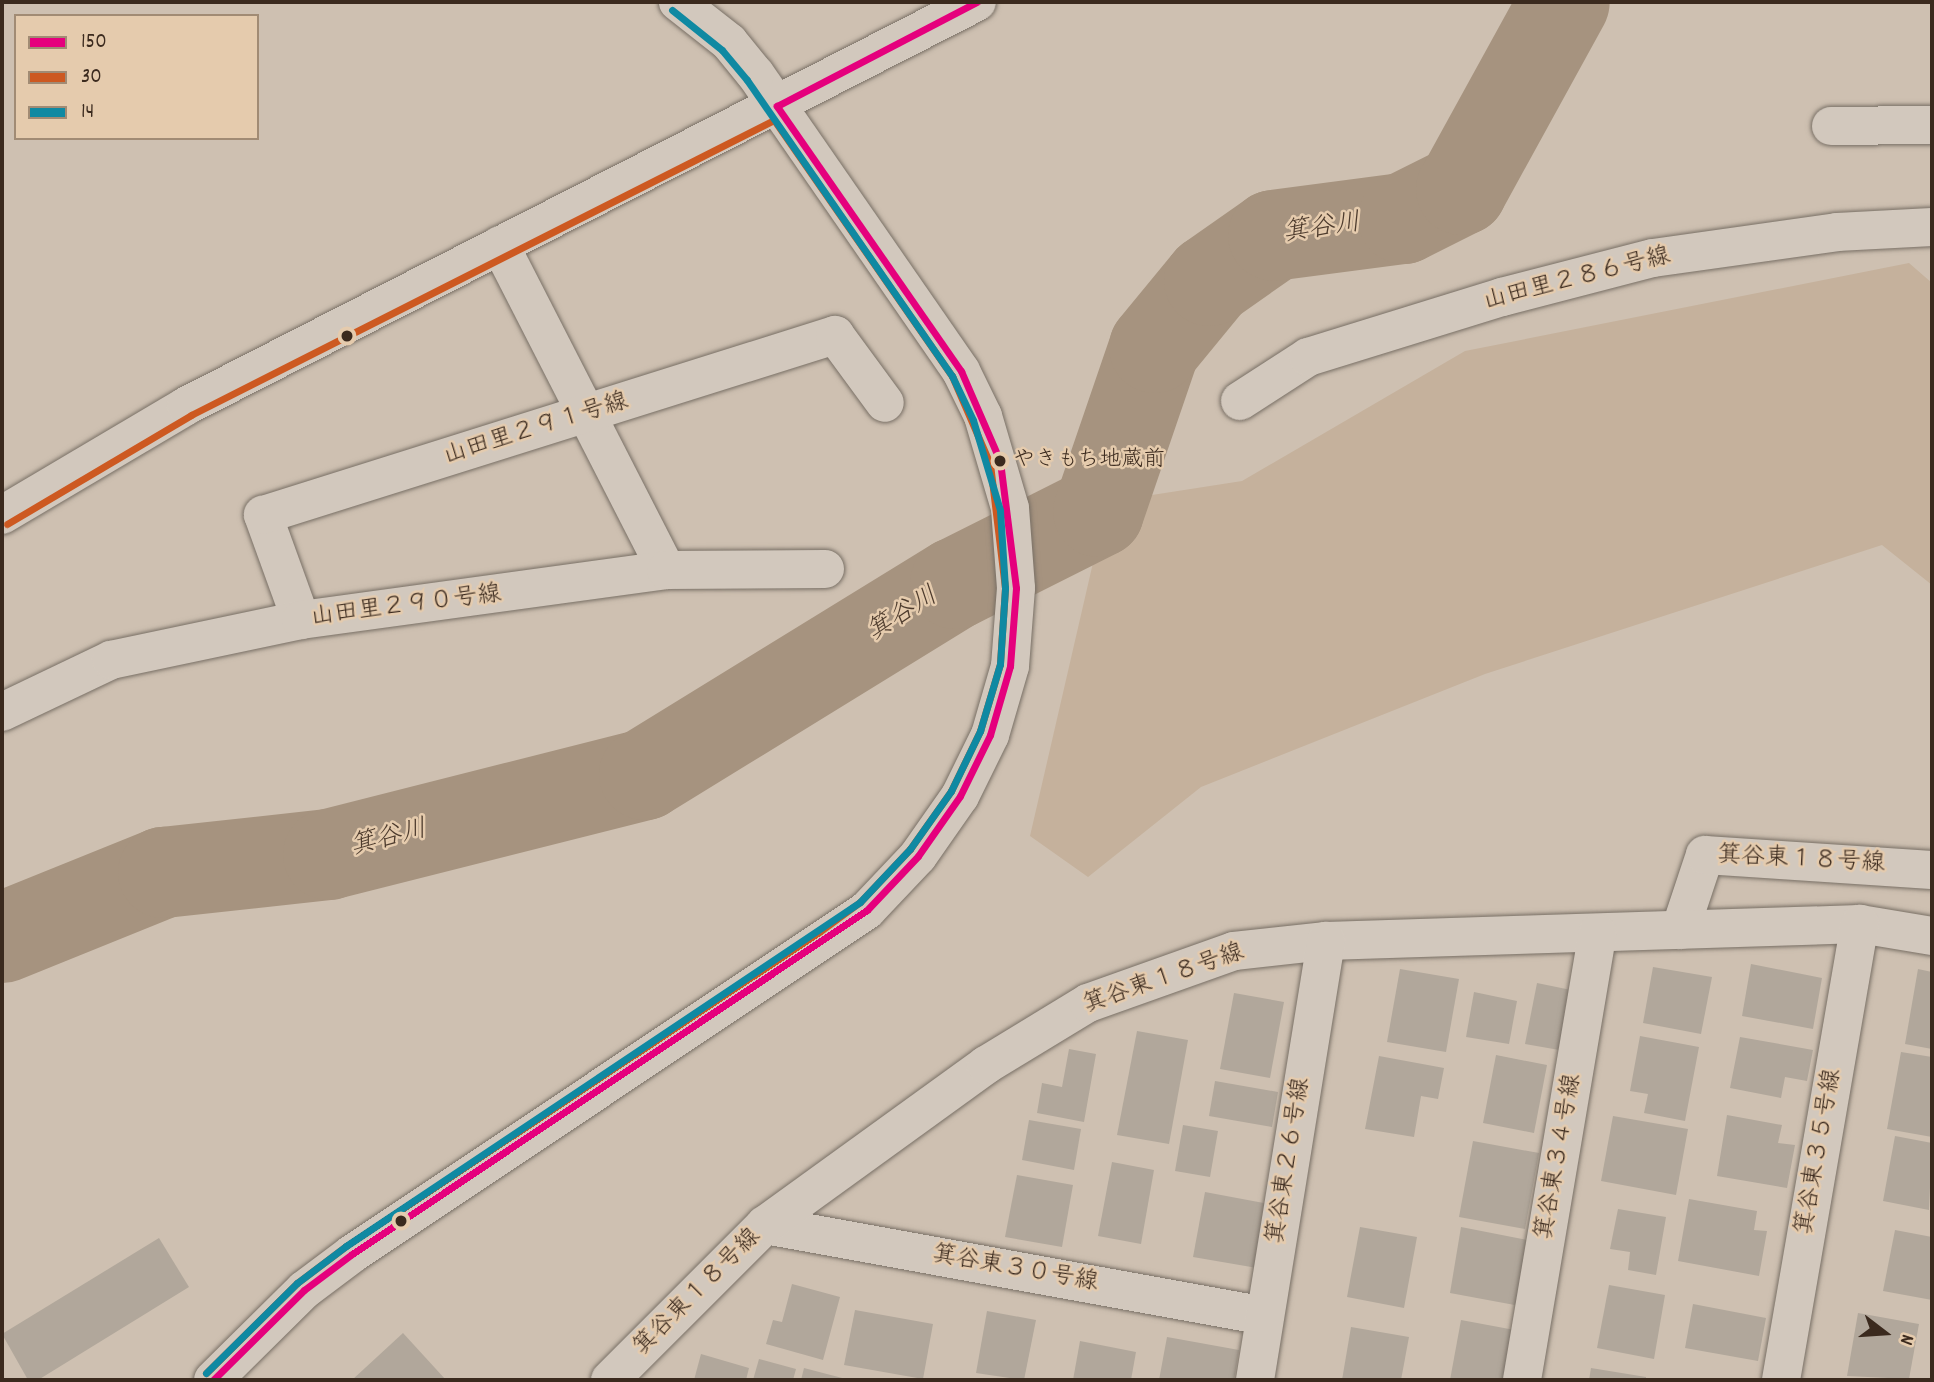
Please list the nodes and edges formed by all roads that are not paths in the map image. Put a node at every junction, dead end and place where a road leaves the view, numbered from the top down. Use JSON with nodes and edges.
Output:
{"nodes":[{"id":1,"x":678,"y":2,"type":"edge"},
{"id":2,"x":977,"y":2,"type":"edge"},
{"id":3,"x":777,"y":106,"type":"junction"},
{"id":4,"x":1932,"y":125,"type":"edge"},
{"id":5,"x":1831,"y":126,"type":"dead end"},
{"id":6,"x":1932,"y":228,"type":"edge"},
{"id":7,"x":500,"y":245,"type":"junction"},
{"id":8,"x":1240,"y":401,"type":"dead end"},
{"id":9,"x":885,"y":403,"type":"dead end"},
{"id":10,"x":585,"y":415,"type":"junction"},
{"id":11,"x":2,"y":515,"type":"edge"},
{"id":12,"x":825,"y":569,"type":"dead end"},
{"id":13,"x":666,"y":570,"type":"junction"},
{"id":14,"x":301,"y":620,"type":"junction"},
{"id":15,"x":2,"y":712,"type":"edge"},
{"id":16,"x":1932,"y":870,"type":"edge"},
{"id":17,"x":1860,"y":924,"type":"junction"},
{"id":18,"x":1680,"y":930,"type":"junction"},
{"id":19,"x":1598,"y":933,"type":"junction"},
{"id":20,"x":1932,"y":936,"type":"edge"},
{"id":21,"x":1326,"y":941,"type":"junction"},
{"id":22,"x":765,"y":1225,"type":"junction"},
{"id":23,"x":1265,"y":1316,"type":"junction"},
{"id":24,"x":213,"y":1380,"type":"edge"},
{"id":25,"x":610,"y":1380,"type":"edge"},
{"id":26,"x":1255,"y":1380,"type":"edge"},
{"id":27,"x":1522,"y":1380,"type":"edge"},
{"id":28,"x":1781,"y":1380,"type":"edge"}],
"edges":[{"from":1,"to":3,"type":"main road"},
{"from":2,"to":3,"type":"main road"},
{"from":3,"to":7,"type":"main road"},
{"from":3,"to":24,"type":"main road"},
{"from":4,"to":5,"type":"main road"},
{"from":6,"to":8,"type":"main road","name":"山田里２８６号線"},
{"from":7,"to":10,"type":"main road"},
{"from":7,"to":11,"type":"main road"},
{"from":9,"to":10,"type":"main road","name":"山田里２９１号線"},
{"from":10,"to":13,"type":"main road"},
{"from":10,"to":14,"type":"main road","name":"山田里２９１号線"},
{"from":12,"to":13,"type":"main road","name":"山田里２９０号線"},
{"from":13,"to":14,"type":"main road","name":"山田里２９０号線"},
{"from":14,"to":15,"type":"main road","name":"山田里２９０号線"},
{"from":16,"to":18,"type":"main road","name":"箕谷東１８号線"},
{"from":17,"to":18,"type":"main road","name":"箕谷東１８号線"},
{"from":17,"to":20,"type":"main road","name":"箕谷東１８号線"},
{"from":17,"to":28,"type":"main road","name":"箕谷東３５号線"},
{"from":18,"to":19,"type":"main road","name":"箕谷東１８号線"},
{"from":19,"to":21,"type":"main road","name":"箕谷東１８号線"},
{"from":19,"to":27,"type":"main road","name":"箕谷東３４号線"},
{"from":21,"to":22,"type":"main road","name":"箕谷東１８号線"},
{"from":21,"to":23,"type":"main road","name":"箕谷東２６号線"},
{"from":22,"to":23,"type":"main road","name":"箕谷東３０号線"},
{"from":22,"to":25,"type":"main road","name":"箕谷東１８号線"},
{"from":23,"to":26,"type":"main road","name":"箕谷東２６号線"}]}
